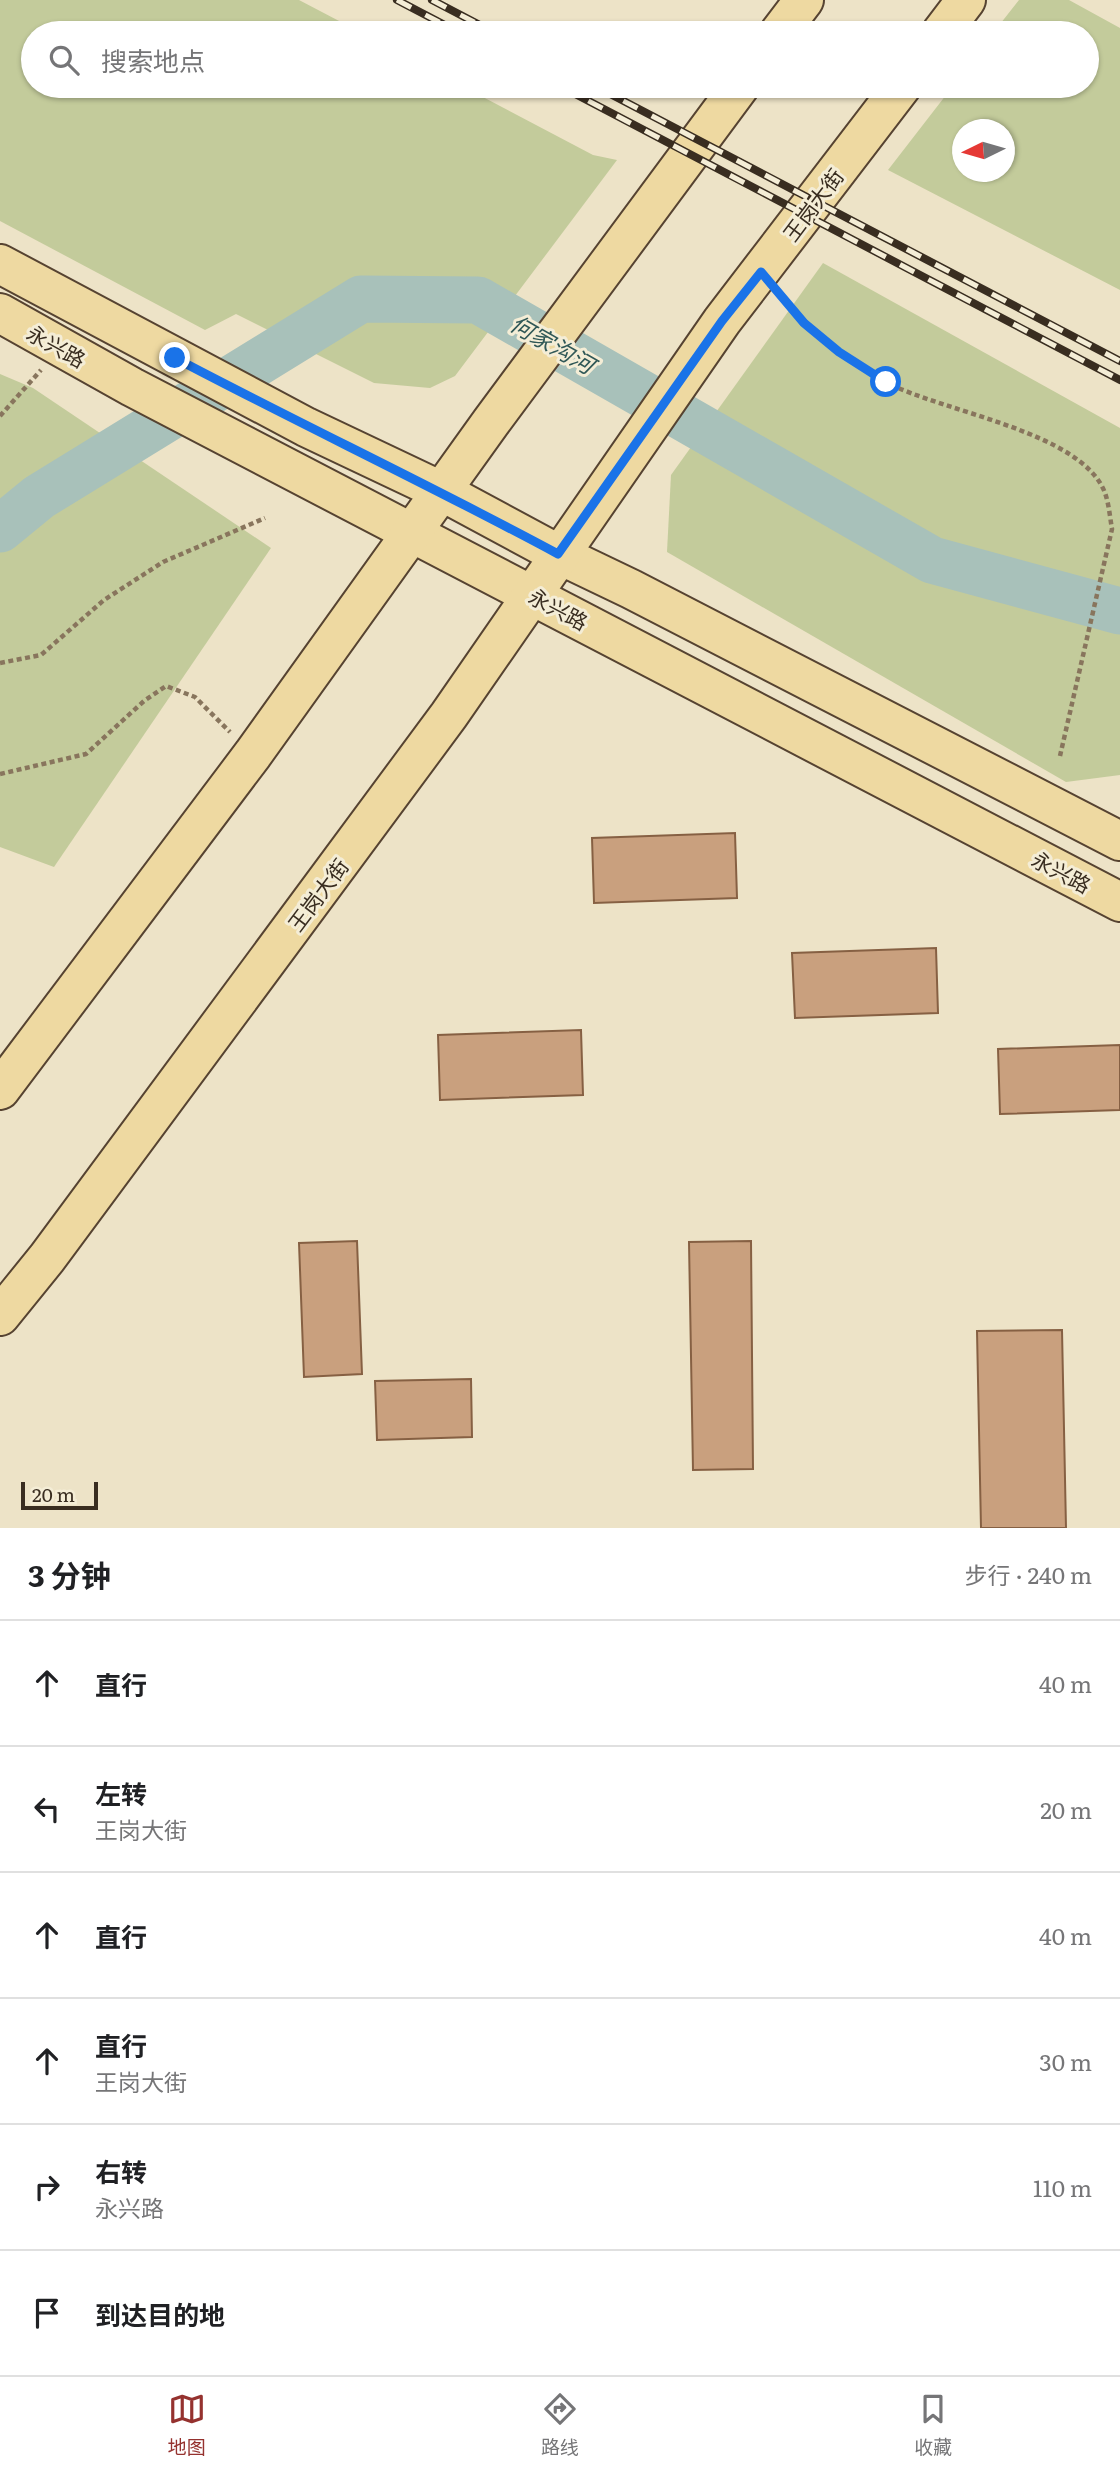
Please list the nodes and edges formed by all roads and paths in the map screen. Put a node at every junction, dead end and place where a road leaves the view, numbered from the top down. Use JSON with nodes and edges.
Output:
{"nodes":[{"id":1,"x":804,"y":0,"type":"edge"},
{"id":2,"x":966,"y":0,"type":"edge"},
{"id":3,"x":788,"y":21,"type":"edge"},
{"id":4,"x":950,"y":21,"type":"edge"},
{"id":5,"x":731,"y":98,"type":"edge"},
{"id":6,"x":893,"y":98,"type":"edge"},
{"id":7,"x":0,"y":264,"type":"edge"},
{"id":8,"x":761,"y":272,"type":"junction"},
{"id":9,"x":0,"y":313,"type":"edge"},
{"id":10,"x":46,"y":363,"type":"dead end"},
{"id":11,"x":0,"y":416,"type":"edge"},
{"id":12,"x":441,"y":491,"type":"junction"},
{"id":13,"x":265,"y":518,"type":"dead end"},
{"id":14,"x":413,"y":534,"type":"junction"},
{"id":15,"x":558,"y":554,"type":"junction"},
{"id":16,"x":532,"y":594,"type":"junction"},
{"id":17,"x":0,"y":663,"type":"edge"},
{"id":18,"x":253,"y":754,"type":"junction"},
{"id":19,"x":1060,"y":756,"type":"dead end"},
{"id":20,"x":0,"y":774,"type":"edge"},
{"id":21,"x":1120,"y":841,"type":"edge"},
{"id":22,"x":1120,"y":902,"type":"edge"},
{"id":23,"x":0,"y":1090,"type":"edge"},
{"id":24,"x":0,"y":1316,"type":"edge"}],
"edges":[{"from":1,"to":3,"type":"main road"},
{"from":2,"to":4,"type":"main road"},
{"from":5,"to":12,"type":"main road"},
{"from":6,"to":8,"type":"main road","name":"王岗大街"},
{"from":7,"to":12,"type":"main road","name":"永兴路"},
{"from":8,"to":15,"type":"main road","name":"王岗大街"},
{"from":8,"to":19,"type":"path"},
{"from":9,"to":14,"type":"main road","name":"永兴路"},
{"from":10,"to":11,"type":"path"},
{"from":12,"to":14,"type":"main road"},
{"from":12,"to":15,"type":"main road","name":"永兴路"},
{"from":13,"to":17,"type":"path"},
{"from":14,"to":16,"type":"main road","name":"永兴路"},
{"from":14,"to":18,"type":"main road"},
{"from":15,"to":16,"type":"main road","name":"王岗大街"},
{"from":15,"to":21,"type":"main road","name":"永兴路"},
{"from":16,"to":22,"type":"main road","name":"永兴路"},
{"from":16,"to":24,"type":"main road","name":"王岗大街"},
{"from":18,"to":20,"type":"path"},
{"from":18,"to":23,"type":"main road"}]}
